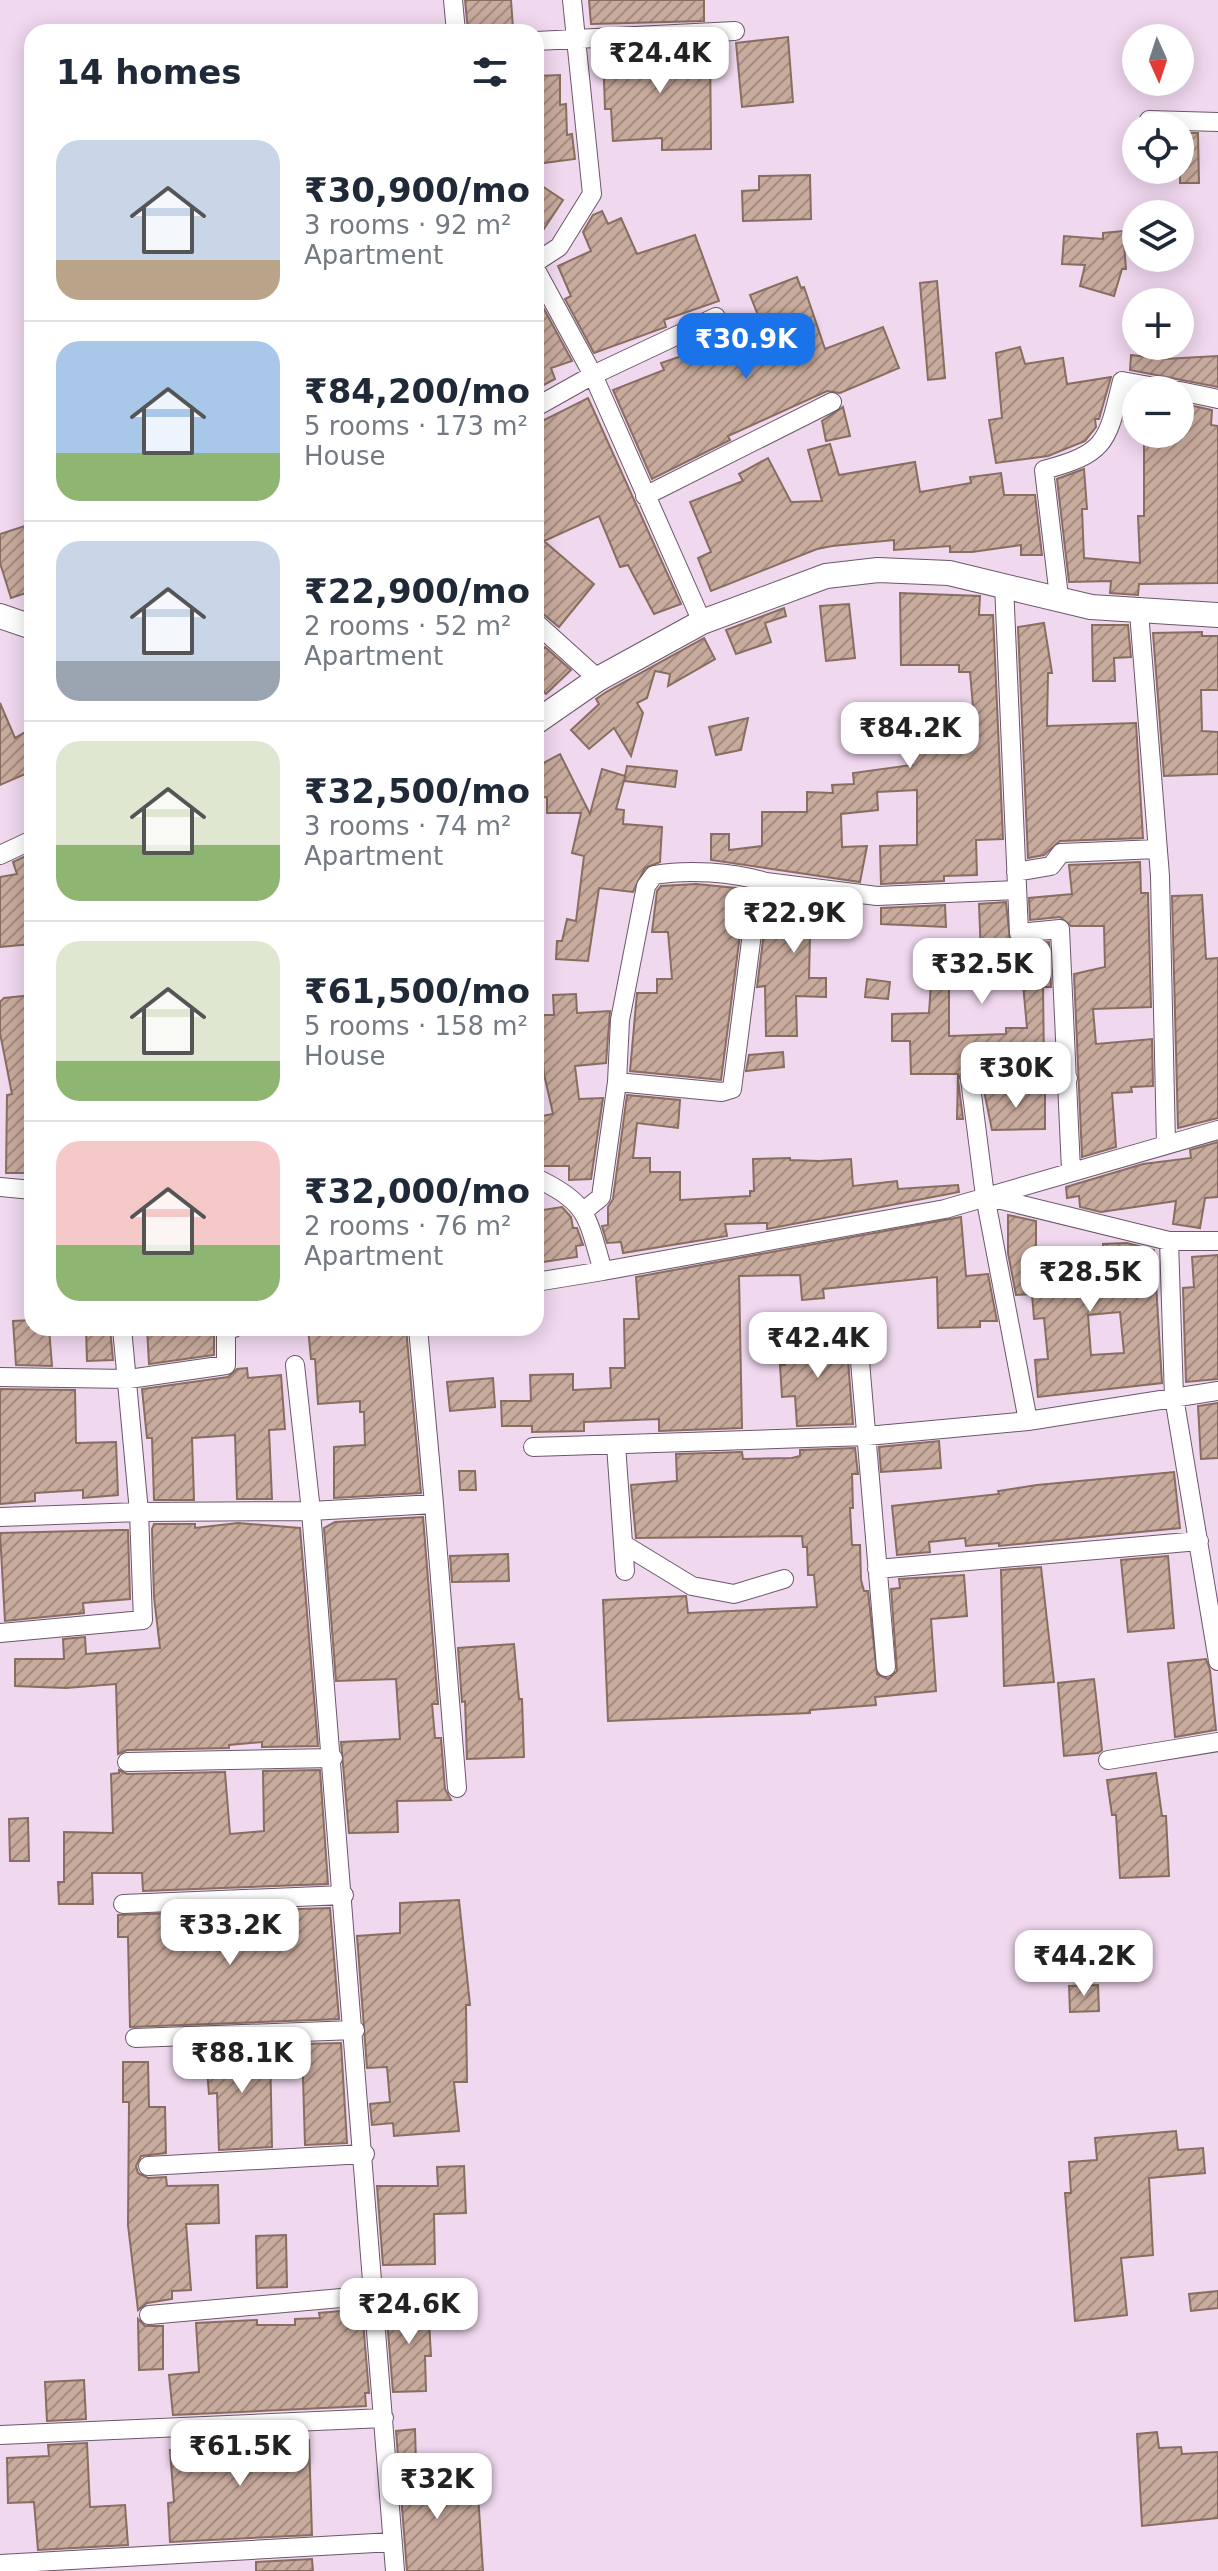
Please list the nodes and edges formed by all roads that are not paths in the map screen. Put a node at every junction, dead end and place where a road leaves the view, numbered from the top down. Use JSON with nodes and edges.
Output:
{"nodes":[{"id":1,"x":453,"y":0,"type":"edge"},
{"id":2,"x":572,"y":0,"type":"edge"},
{"id":3,"x":455,"y":24,"type":"edge"},
{"id":4,"x":735,"y":31,"type":"dead end"},
{"id":5,"x":575,"y":38,"type":"junction"},
{"id":6,"x":544,"y":40,"type":"edge"},
{"id":7,"x":1194,"y":121,"type":"edge"},
{"id":8,"x":1218,"y":122,"type":"edge"},
{"id":9,"x":544,"y":257,"type":"edge"},
{"id":10,"x":544,"y":285,"type":"edge"},
{"id":11,"x":716,"y":317,"type":"dead end"},
{"id":12,"x":593,"y":375,"type":"junction"},
{"id":13,"x":1122,"y":381,"type":"edge"},
{"id":14,"x":1194,"y":394,"type":"edge"},
{"id":15,"x":1218,"y":399,"type":"edge"},
{"id":16,"x":832,"y":402,"type":"dead end"},
{"id":17,"x":544,"y":403,"type":"edge"},
{"id":18,"x":645,"y":496,"type":"junction"},
{"id":19,"x":1004,"y":584,"type":"junction"},
{"id":20,"x":1059,"y":597,"type":"junction"},
{"id":21,"x":1139,"y":612,"type":"junction"},
{"id":22,"x":1218,"y":615,"type":"edge"},
{"id":23,"x":0,"y":616,"type":"edge"},
{"id":24,"x":702,"y":622,"type":"junction"},
{"id":25,"x":24,"y":624,"type":"edge"},
{"id":26,"x":544,"y":630,"type":"edge"},
{"id":27,"x":598,"y":679,"type":"junction"},
{"id":28,"x":544,"y":716,"type":"edge"},
{"id":29,"x":24,"y":844,"type":"edge"},
{"id":30,"x":1158,"y":849,"type":"junction"},
{"id":31,"x":0,"y":855,"type":"edge"},
{"id":32,"x":1016,"y":881,"type":"junction"},
{"id":33,"x":766,"y":882,"type":"junction"},
{"id":34,"x":1068,"y":1078,"type":"junction"},
{"id":35,"x":617,"y":1082,"type":"junction"},
{"id":36,"x":1218,"y":1130,"type":"edge"},
{"id":37,"x":1166,"y":1144,"type":"junction"},
{"id":38,"x":1071,"y":1170,"type":"junction"},
{"id":39,"x":544,"y":1182,"type":"edge"},
{"id":40,"x":0,"y":1187,"type":"edge"},
{"id":41,"x":24,"y":1189,"type":"edge"},
{"id":42,"x":985,"y":1196,"type":"junction"},
{"id":43,"x":585,"y":1210,"type":"junction"},
{"id":44,"x":1169,"y":1241,"type":"junction"},
{"id":45,"x":1218,"y":1241,"type":"edge"},
{"id":46,"x":603,"y":1271,"type":"junction"},
{"id":47,"x":544,"y":1281,"type":"edge"},
{"id":48,"x":857,"y":1326,"type":"dead end"},
{"id":49,"x":123,"y":1336,"type":"edge"},
{"id":50,"x":226,"y":1336,"type":"edge"},
{"id":51,"x":419,"y":1336,"type":"edge"},
{"id":52,"x":295,"y":1365,"type":"dead end"},
{"id":53,"x":0,"y":1377,"type":"edge"},
{"id":54,"x":129,"y":1379,"type":"junction"},
{"id":55,"x":1218,"y":1391,"type":"edge"},
{"id":56,"x":1174,"y":1397,"type":"junction"},
{"id":57,"x":1028,"y":1421,"type":"junction"},
{"id":58,"x":867,"y":1436,"type":"junction"},
{"id":59,"x":616,"y":1445,"type":"junction"},
{"id":60,"x":533,"y":1447,"type":"dead end"},
{"id":61,"x":434,"y":1504,"type":"junction"},
{"id":62,"x":311,"y":1511,"type":"junction"},
{"id":63,"x":139,"y":1512,"type":"junction"},
{"id":64,"x":0,"y":1517,"type":"edge"},
{"id":65,"x":1199,"y":1541,"type":"junction"},
{"id":66,"x":623,"y":1544,"type":"junction"},
{"id":67,"x":877,"y":1569,"type":"junction"},
{"id":68,"x":625,"y":1571,"type":"dead end"},
{"id":69,"x":784,"y":1579,"type":"dead end"},
{"id":70,"x":0,"y":1633,"type":"edge"},
{"id":71,"x":1218,"y":1661,"type":"edge"},
{"id":72,"x":886,"y":1667,"type":"dead end"},
{"id":73,"x":1218,"y":1742,"type":"edge"},
{"id":74,"x":333,"y":1758,"type":"junction"},
{"id":75,"x":1108,"y":1760,"type":"dead end"},
{"id":76,"x":127,"y":1762,"type":"dead end"},
{"id":77,"x":457,"y":1788,"type":"dead end"},
{"id":78,"x":344,"y":1895,"type":"junction"},
{"id":79,"x":123,"y":1904,"type":"dead end"},
{"id":80,"x":355,"y":2030,"type":"junction"},
{"id":81,"x":135,"y":2038,"type":"dead end"},
{"id":82,"x":365,"y":2154,"type":"junction"},
{"id":83,"x":148,"y":2166,"type":"dead end"},
{"id":84,"x":375,"y":2295,"type":"junction"},
{"id":85,"x":149,"y":2315,"type":"dead end"},
{"id":86,"x":384,"y":2418,"type":"junction"},
{"id":87,"x":0,"y":2435,"type":"edge"},
{"id":88,"x":393,"y":2542,"type":"junction"},
{"id":89,"x":0,"y":2567,"type":"edge"},
{"id":90,"x":395,"y":2571,"type":"edge"}],
"edges":[{"from":1,"to":3,"type":"street"},
{"from":2,"to":5,"type":"street"},
{"from":4,"to":5,"type":"street"},
{"from":5,"to":6,"type":"street"},
{"from":5,"to":9,"type":"street"},
{"from":7,"to":8,"type":"street"},
{"from":10,"to":12,"type":"street"},
{"from":11,"to":12,"type":"street"},
{"from":12,"to":17,"type":"street"},
{"from":12,"to":18,"type":"street"},
{"from":13,"to":20,"type":"street"},
{"from":14,"to":15,"type":"street"},
{"from":16,"to":18,"type":"street"},
{"from":18,"to":24,"type":"street"},
{"from":19,"to":20,"type":"street"},
{"from":19,"to":24,"type":"street"},
{"from":19,"to":32,"type":"street"},
{"from":20,"to":21,"type":"street"},
{"from":21,"to":22,"type":"street"},
{"from":21,"to":30,"type":"street"},
{"from":23,"to":25,"type":"street"},
{"from":24,"to":27,"type":"street"},
{"from":26,"to":27,"type":"street"},
{"from":27,"to":28,"type":"street"},
{"from":29,"to":31,"type":"street"},
{"from":30,"to":32,"type":"street"},
{"from":30,"to":37,"type":"street"},
{"from":32,"to":33,"type":"street"},
{"from":32,"to":34,"type":"street"},
{"from":33,"to":35,"type":"street"},
{"from":33,"to":35,"type":"street"},
{"from":34,"to":38,"type":"street"},
{"from":34,"to":42,"type":"street"},
{"from":35,"to":43,"type":"street"},
{"from":36,"to":37,"type":"street"},
{"from":37,"to":38,"type":"street"},
{"from":38,"to":42,"type":"street"},
{"from":39,"to":43,"type":"street"},
{"from":40,"to":41,"type":"street"},
{"from":42,"to":44,"type":"street"},
{"from":42,"to":46,"type":"street"},
{"from":42,"to":57,"type":"street"},
{"from":43,"to":46,"type":"street"},
{"from":44,"to":45,"type":"street"},
{"from":44,"to":56,"type":"street"},
{"from":46,"to":47,"type":"street"},
{"from":48,"to":58,"type":"street"},
{"from":49,"to":54,"type":"street"},
{"from":50,"to":54,"type":"street"},
{"from":51,"to":61,"type":"street"},
{"from":52,"to":62,"type":"street"},
{"from":53,"to":54,"type":"street"},
{"from":54,"to":63,"type":"street"},
{"from":55,"to":56,"type":"street"},
{"from":56,"to":57,"type":"street"},
{"from":56,"to":65,"type":"street"},
{"from":57,"to":58,"type":"street"},
{"from":58,"to":59,"type":"street"},
{"from":58,"to":67,"type":"street"},
{"from":59,"to":60,"type":"street"},
{"from":59,"to":66,"type":"street"},
{"from":61,"to":62,"type":"street"},
{"from":61,"to":77,"type":"street"},
{"from":62,"to":63,"type":"street"},
{"from":62,"to":74,"type":"street"},
{"from":63,"to":64,"type":"street"},
{"from":63,"to":70,"type":"street"},
{"from":65,"to":67,"type":"street"},
{"from":65,"to":71,"type":"street"},
{"from":66,"to":68,"type":"street"},
{"from":66,"to":69,"type":"street"},
{"from":67,"to":72,"type":"street"},
{"from":73,"to":75,"type":"street"},
{"from":74,"to":76,"type":"street"},
{"from":74,"to":78,"type":"street"},
{"from":78,"to":79,"type":"street"},
{"from":78,"to":80,"type":"street"},
{"from":80,"to":81,"type":"street"},
{"from":80,"to":82,"type":"street"},
{"from":82,"to":83,"type":"street"},
{"from":82,"to":84,"type":"street"},
{"from":84,"to":85,"type":"street"},
{"from":84,"to":86,"type":"street"},
{"from":86,"to":87,"type":"street"},
{"from":86,"to":88,"type":"street"},
{"from":88,"to":89,"type":"street"},
{"from":88,"to":90,"type":"street"}]}
